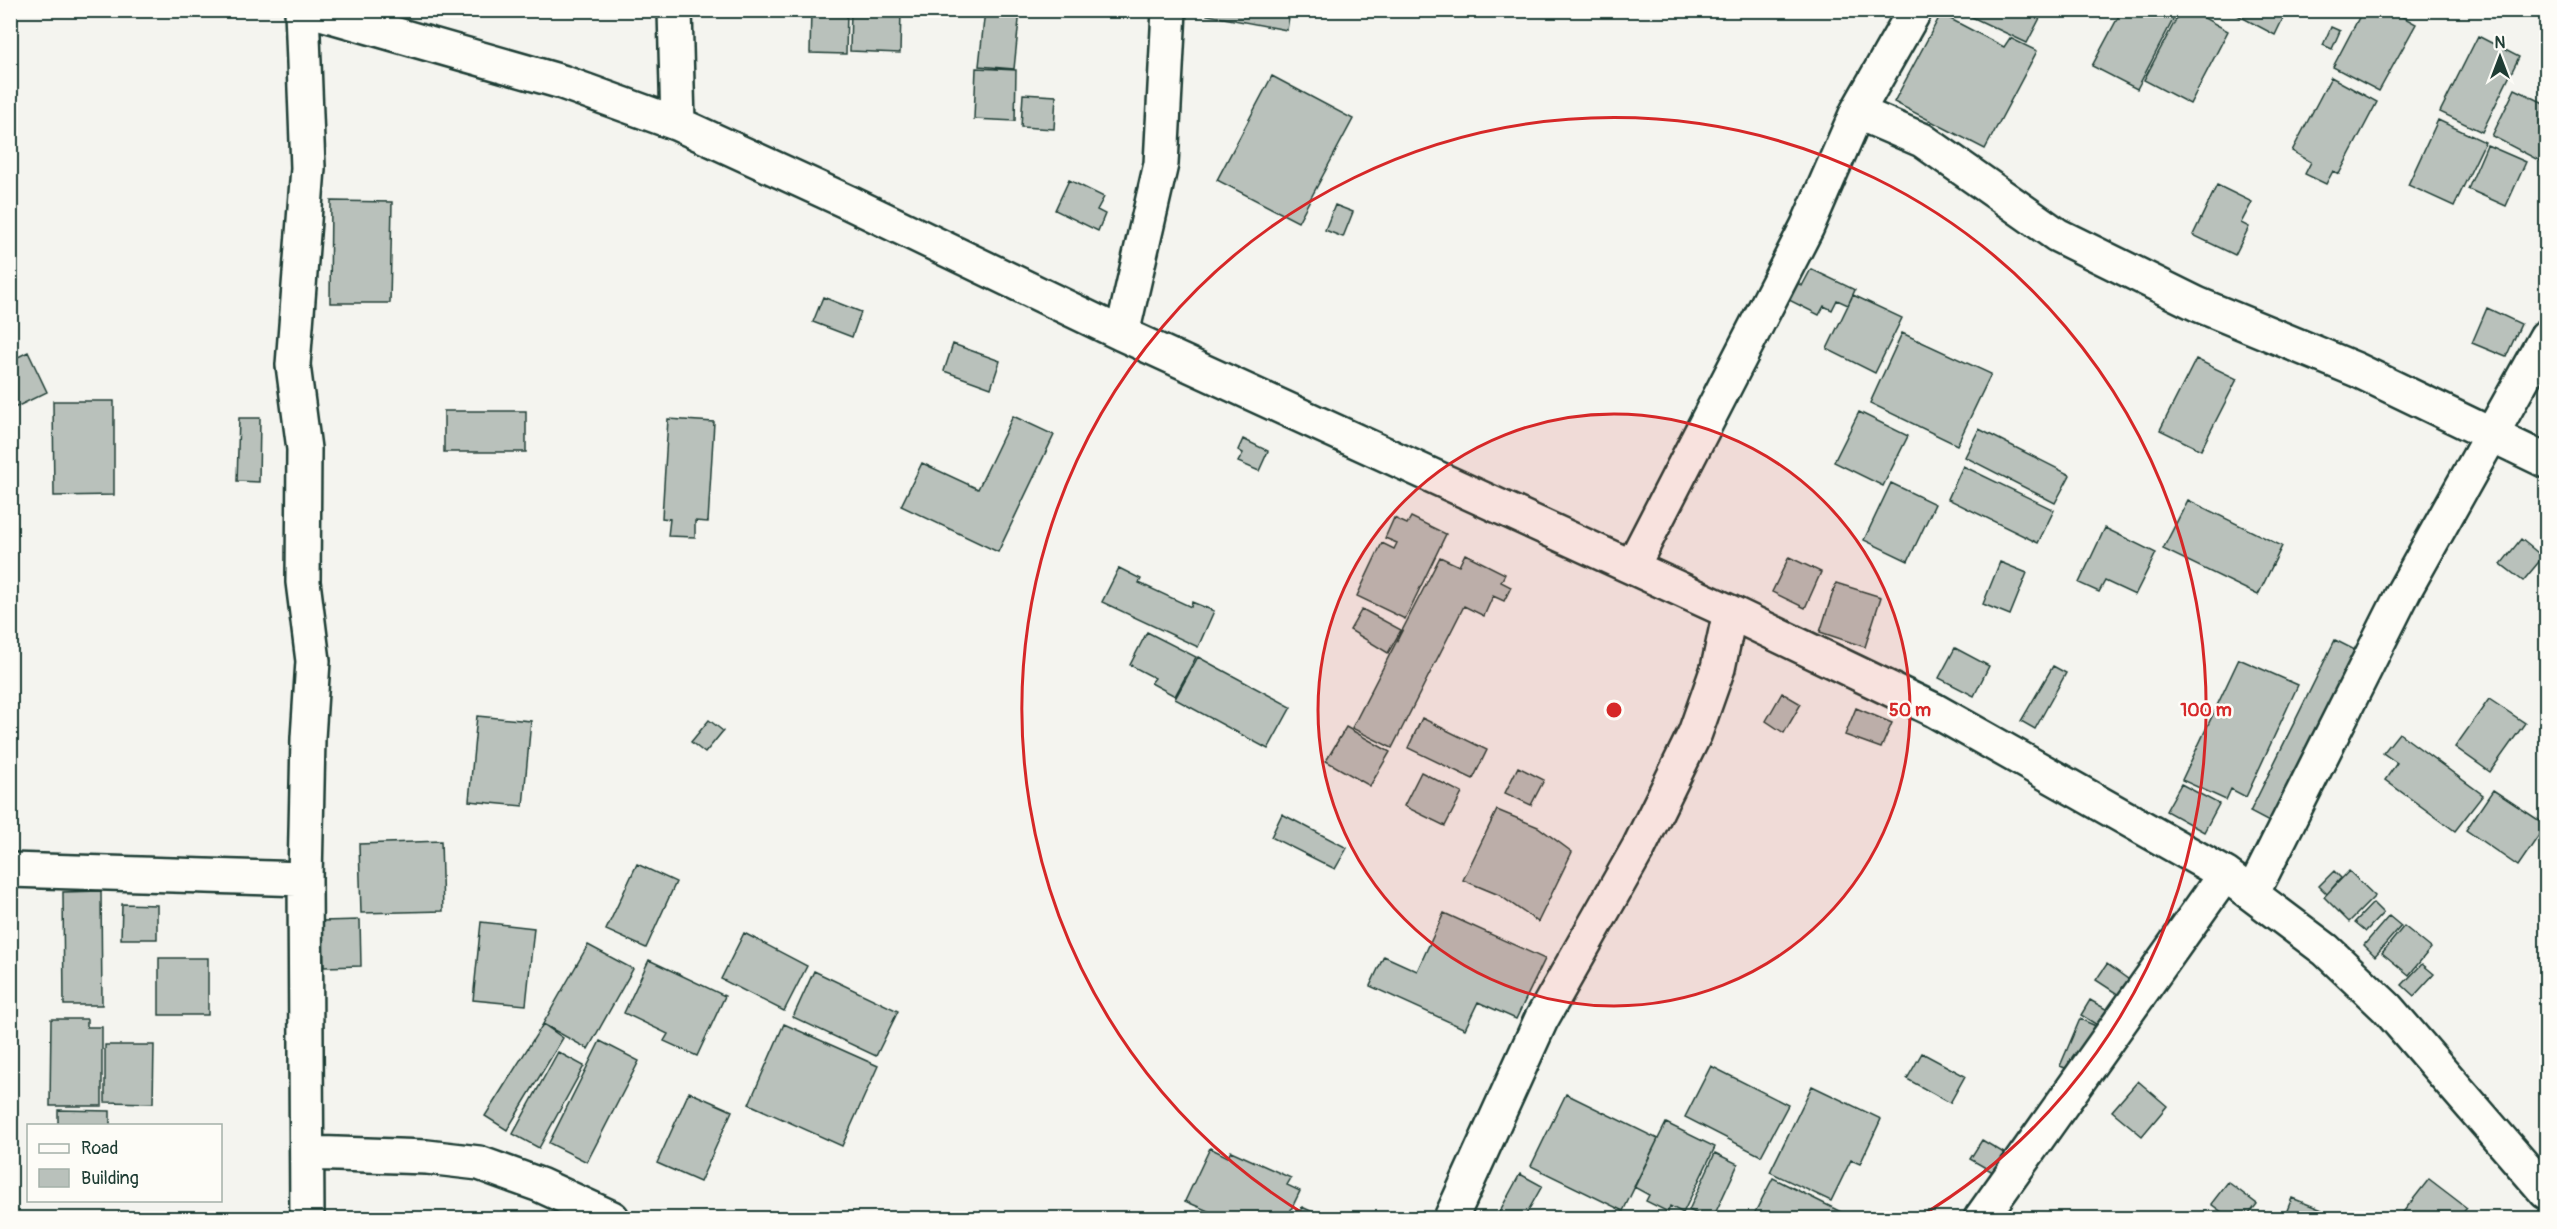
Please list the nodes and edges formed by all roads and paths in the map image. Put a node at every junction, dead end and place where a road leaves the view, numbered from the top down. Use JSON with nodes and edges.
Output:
{"nodes":[{"id":1,"x":302,"y":10,"type":"edge"},
{"id":2,"x":310,"y":10,"type":"edge"},
{"id":3,"x":675,"y":10,"type":"edge"},
{"id":4,"x":1169,"y":10,"type":"edge"},
{"id":5,"x":1915,"y":10,"type":"edge"},
{"id":6,"x":1857,"y":111,"type":"junction"},
{"id":7,"x":678,"y":124,"type":"junction"},
{"id":8,"x":1122,"y":334,"type":"junction"},
{"id":9,"x":2547,"y":337,"type":"edge"},
{"id":10,"x":2491,"y":435,"type":"junction"},
{"id":11,"x":2547,"y":461,"type":"edge"},
{"id":12,"x":1632,"y":567,"type":"junction"},
{"id":13,"x":1730,"y":612,"type":"junction"},
{"id":14,"x":10,"y":870,"type":"edge"},
{"id":15,"x":2225,"y":874,"type":"junction"},
{"id":16,"x":305,"y":879,"type":"junction"},
{"id":17,"x":2252,"y":894,"type":"junction"},
{"id":18,"x":307,"y":1153,"type":"junction"},
{"id":19,"x":2547,"y":1192,"type":"edge"},
{"id":20,"x":307,"y":1218,"type":"edge"},
{"id":21,"x":612,"y":1218,"type":"edge"},
{"id":22,"x":1451,"y":1218,"type":"edge"},
{"id":23,"x":1981,"y":1218,"type":"edge"}],
"edges":[{"from":1,"to":16,"type":"street"},
{"from":2,"to":7,"type":"street"},
{"from":3,"to":7,"type":"street"},
{"from":4,"to":8,"type":"street"},
{"from":5,"to":6,"type":"street"},
{"from":6,"to":10,"type":"street"},
{"from":6,"to":12,"type":"street"},
{"from":7,"to":8,"type":"street"},
{"from":8,"to":12,"type":"street"},
{"from":9,"to":10,"type":"street"},
{"from":10,"to":11,"type":"street"},
{"from":10,"to":17,"type":"street"},
{"from":12,"to":13,"type":"street"},
{"from":13,"to":15,"type":"street"},
{"from":13,"to":22,"type":"street"},
{"from":14,"to":16,"type":"street"},
{"from":15,"to":17,"type":"street"},
{"from":15,"to":23,"type":"street"},
{"from":16,"to":18,"type":"street"},
{"from":17,"to":19,"type":"street"},
{"from":18,"to":20,"type":"street"},
{"from":18,"to":21,"type":"street"}]}
